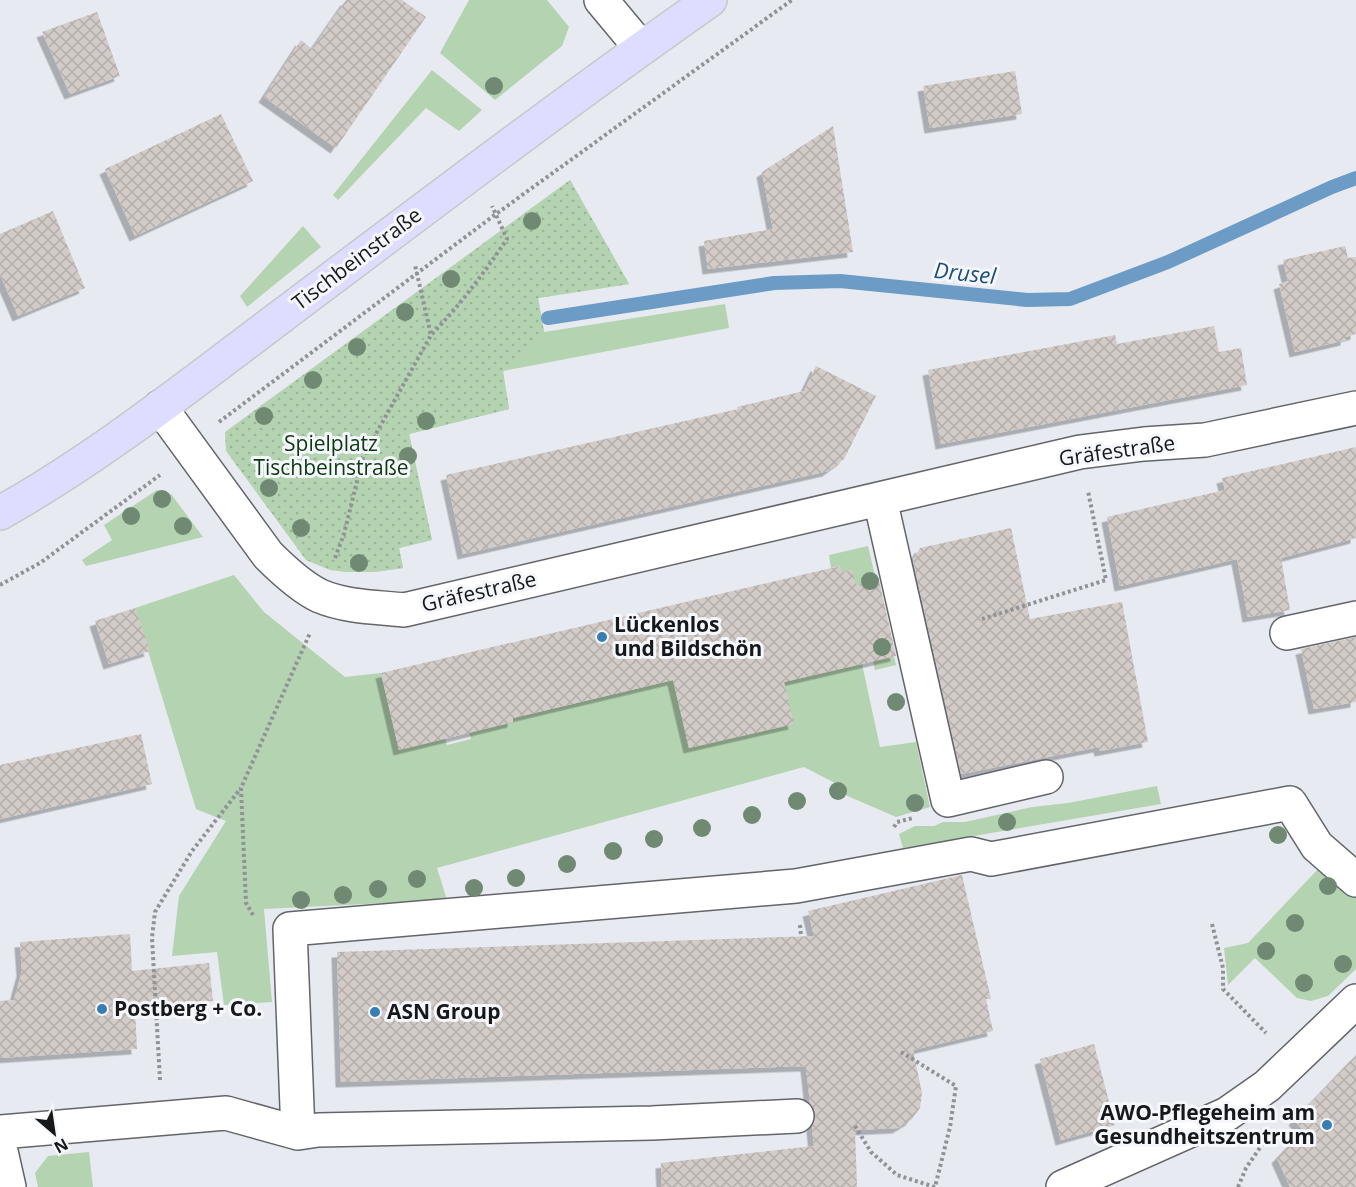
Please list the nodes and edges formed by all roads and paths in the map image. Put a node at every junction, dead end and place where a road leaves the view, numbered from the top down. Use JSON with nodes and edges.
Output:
{"nodes":[{"id":1,"x":601,"y":0,"type":"edge"},
{"id":2,"x":710,"y":0,"type":"edge"},
{"id":3,"x":792,"y":0,"type":"edge"},
{"id":4,"x":641,"y":48,"type":"junction"},
{"id":5,"x":476,"y":169,"type":"junction"},
{"id":6,"x":496,"y":214,"type":"junction"},
{"id":7,"x":403,"y":224,"type":"junction"},
{"id":8,"x":418,"y":275,"type":"junction"},
{"id":9,"x":431,"y":335,"type":"junction"},
{"id":10,"x":160,"y":407,"type":"junction"},
{"id":11,"x":1356,"y":408,"type":"edge"},
{"id":12,"x":190,"y":447,"type":"junction"},
{"id":13,"x":1080,"y":452,"type":"junction"},
{"id":14,"x":880,"y":499,"type":"junction"},
{"id":15,"x":0,"y":513,"type":"edge"},
{"id":16,"x":0,"y":585,"type":"edge"},
{"id":17,"x":320,"y":595,"type":"junction"},
{"id":18,"x":1356,"y":618,"type":"edge"},
{"id":19,"x":982,"y":619,"type":"dead end"},
{"id":20,"x":1287,"y":633,"type":"dead end"},
{"id":21,"x":1046,"y":777,"type":"dead end"},
{"id":22,"x":241,"y":788,"type":"junction"},
{"id":23,"x":1356,"y":880,"type":"edge"},
{"id":24,"x":1212,"y":924,"type":"dead end"},
{"id":25,"x":290,"y":929,"type":"junction"},
{"id":26,"x":1356,"y":1001,"type":"edge"},
{"id":27,"x":901,"y":1052,"type":"dead end"},
{"id":28,"x":1294,"y":1062,"type":"junction"},
{"id":29,"x":796,"y":1116,"type":"dead end"},
{"id":30,"x":162,"y":1118,"type":"junction"},
{"id":31,"x":855,"y":1126,"type":"dead end"},
{"id":32,"x":0,"y":1132,"type":"edge"},
{"id":33,"x":298,"y":1133,"type":"junction"},
{"id":34,"x":0,"y":1147,"type":"edge"},
{"id":35,"x":9,"y":1187,"type":"edge"},
{"id":36,"x":935,"y":1187,"type":"edge"},
{"id":37,"x":1064,"y":1187,"type":"edge"}],
"edges":[{"from":1,"to":4,"type":"street"},
{"from":2,"to":4,"type":"main road","name":"Tischbeinstraße"},
{"from":3,"to":6,"type":"path"},
{"from":4,"to":5,"type":"main road","name":"Tischbeinstraße"},
{"from":5,"to":6,"type":"path"},
{"from":5,"to":7,"type":"main road","name":"Tischbeinstraße"},
{"from":6,"to":8,"type":"path"},
{"from":6,"to":9,"type":"path"},
{"from":7,"to":8,"type":"path"},
{"from":7,"to":10,"type":"main road","name":"Tischbeinstraße"},
{"from":8,"to":9,"type":"path"},
{"from":8,"to":12,"type":"path"},
{"from":9,"to":17,"type":"path"},
{"from":10,"to":12,"type":"street","name":"Gräfestraße"},
{"from":10,"to":15,"type":"main road","name":"Tischbeinstraße"},
{"from":11,"to":13,"type":"street","name":"Gräfestraße"},
{"from":12,"to":16,"type":"path"},
{"from":12,"to":17,"type":"street","name":"Gräfestraße"},
{"from":13,"to":14,"type":"street","name":"Gräfestraße"},
{"from":13,"to":19,"type":"path"},
{"from":14,"to":17,"type":"street","name":"Gräfestraße"},
{"from":14,"to":21,"type":"street"},
{"from":17,"to":22,"type":"path"},
{"from":18,"to":20,"type":"street"},
{"from":22,"to":25,"type":"path"},
{"from":22,"to":30,"type":"path"},
{"from":23,"to":25,"type":"street"},
{"from":24,"to":28,"type":"path"},
{"from":25,"to":33,"type":"street"},
{"from":26,"to":28,"type":"street"},
{"from":27,"to":36,"type":"path"},
{"from":28,"to":37,"type":"street"},
{"from":29,"to":33,"type":"street"},
{"from":30,"to":32,"type":"street"},
{"from":30,"to":33,"type":"street"},
{"from":31,"to":36,"type":"path"},
{"from":34,"to":35,"type":"street"}]}
